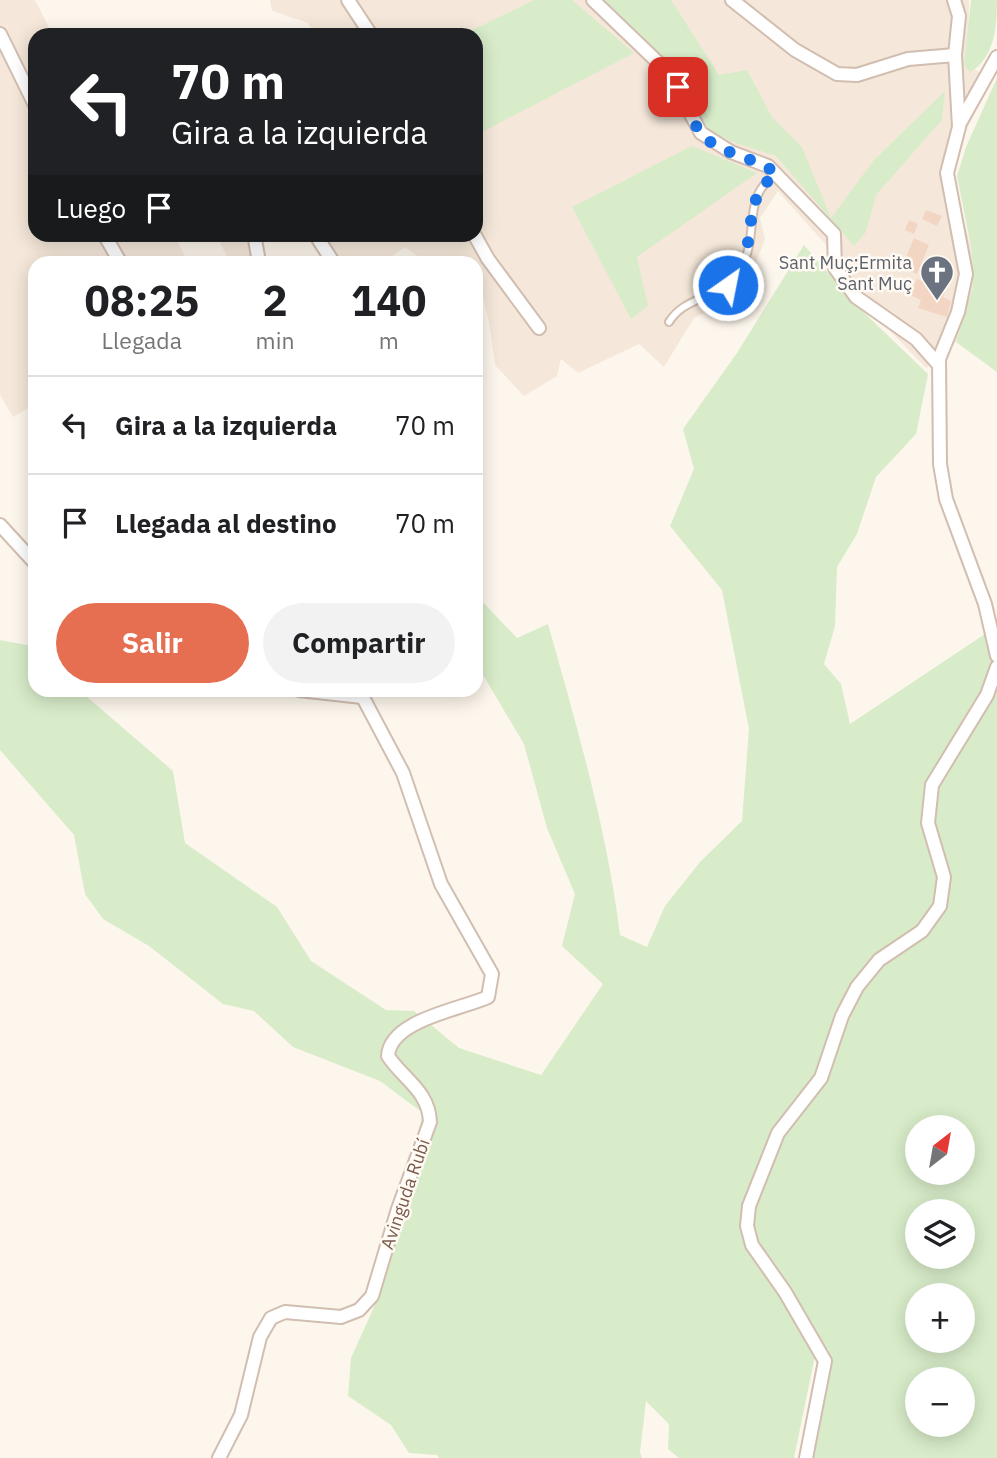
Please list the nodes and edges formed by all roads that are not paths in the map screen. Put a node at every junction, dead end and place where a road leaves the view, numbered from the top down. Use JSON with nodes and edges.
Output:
{"nodes":[{"id":1,"x":348,"y":0,"type":"edge"},
{"id":2,"x":593,"y":0,"type":"edge"},
{"id":3,"x":732,"y":0,"type":"edge"},
{"id":4,"x":954,"y":0,"type":"edge"},
{"id":5,"x":366,"y":28,"type":"edge"},
{"id":6,"x":0,"y":34,"type":"edge"},
{"id":7,"x":955,"y":55,"type":"junction"},
{"id":8,"x":997,"y":57,"type":"edge"},
{"id":9,"x":28,"y":91,"type":"edge"},
{"id":10,"x":957,"y":133,"type":"junction"},
{"id":11,"x":777,"y":174,"type":"junction"},
{"id":12,"x":478,"y":242,"type":"edge"},
{"id":13,"x":669,"y":322,"type":"dead end"},
{"id":14,"x":539,"y":328,"type":"dead end"},
{"id":15,"x":938,"y":364,"type":"junction"},
{"id":16,"x":0,"y":525,"type":"edge"},
{"id":17,"x":28,"y":555,"type":"edge"},
{"id":18,"x":997,"y":656,"type":"edge"},
{"id":19,"x":997,"y":667,"type":"edge"},
{"id":20,"x":363,"y":697,"type":"edge"},
{"id":21,"x":219,"y":1458,"type":"edge"},
{"id":22,"x":806,"y":1458,"type":"edge"}],
"edges":[{"from":1,"to":5,"type":"street"},
{"from":2,"to":11,"type":"street"},
{"from":3,"to":7,"type":"street"},
{"from":4,"to":7,"type":"street"},
{"from":6,"to":9,"type":"street"},
{"from":7,"to":10,"type":"street"},
{"from":8,"to":10,"type":"street"},
{"from":10,"to":15,"type":"street"},
{"from":11,"to":13,"type":"lane"},
{"from":11,"to":15,"type":"street"},
{"from":12,"to":14,"type":"street"},
{"from":15,"to":18,"type":"street"},
{"from":16,"to":17,"type":"street"},
{"from":19,"to":22,"type":"street"},
{"from":20,"to":21,"type":"street","name":"Avinguda Rubí"}]}
